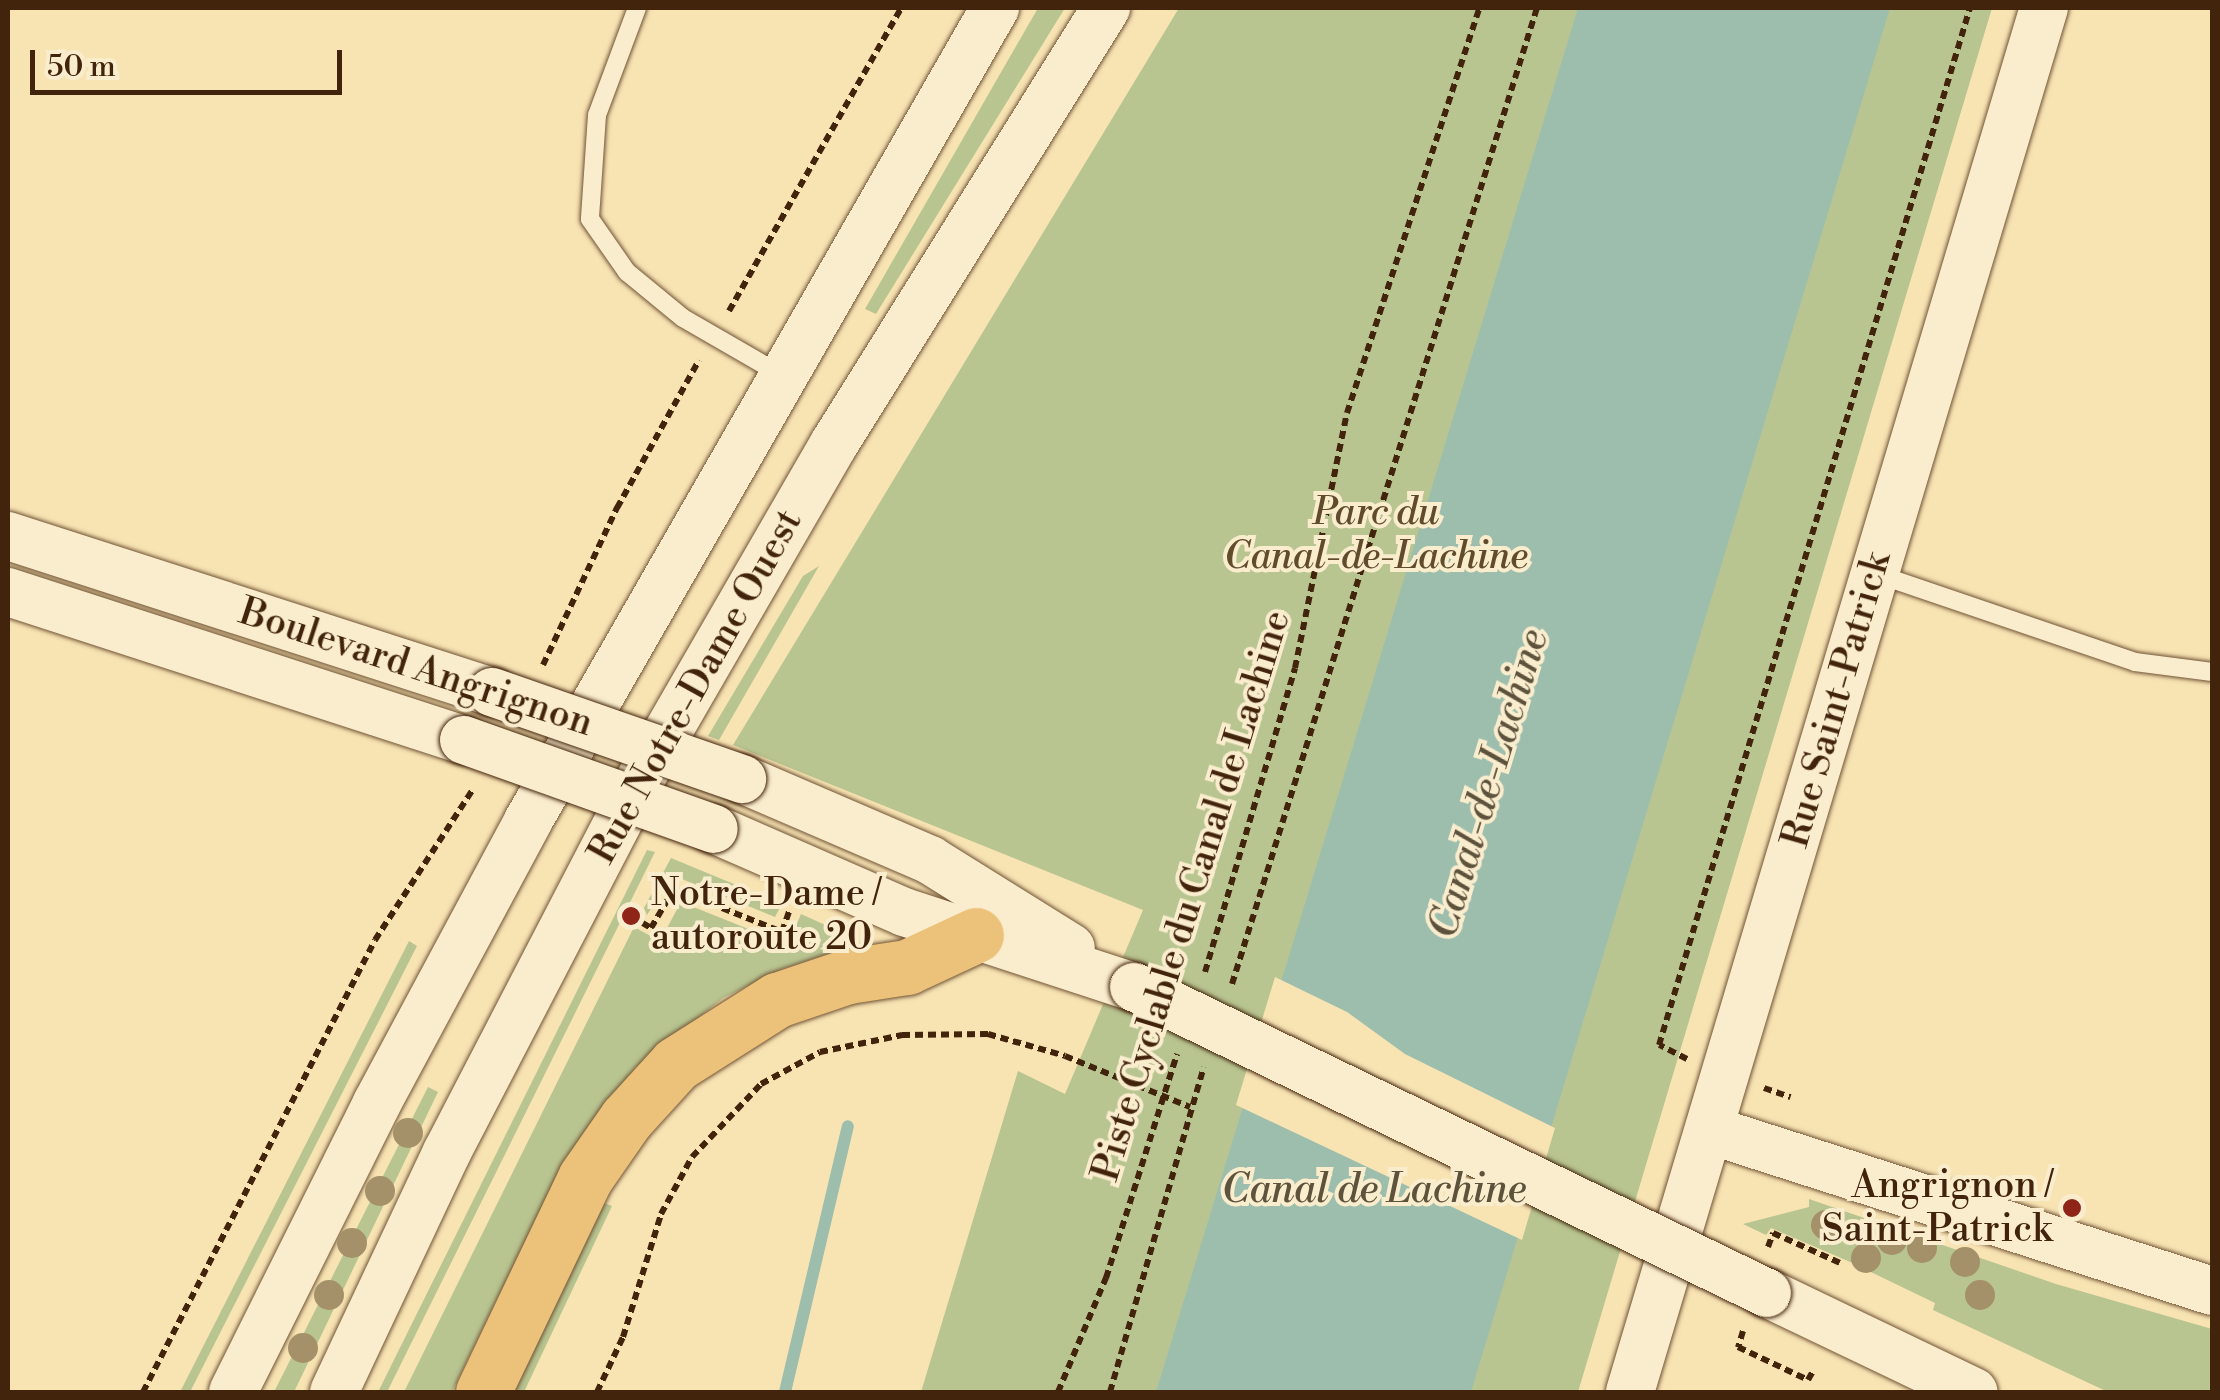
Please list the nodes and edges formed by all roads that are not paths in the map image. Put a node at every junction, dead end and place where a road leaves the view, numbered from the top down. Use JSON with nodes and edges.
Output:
{"nodes":[{"id":1,"x":637,"y":8,"type":"edge"},
{"id":2,"x":995,"y":8,"type":"edge"},
{"id":3,"x":1106,"y":8,"type":"edge"},
{"id":4,"x":2044,"y":8,"type":"edge"},
{"id":5,"x":784,"y":376,"type":"junction"},
{"id":6,"x":8,"y":536,"type":"edge"},
{"id":7,"x":1874,"y":573,"type":"junction"},
{"id":8,"x":8,"y":592,"type":"edge"},
{"id":9,"x":2212,"y":672,"type":"edge"},
{"id":10,"x":976,"y":935,"type":"junction"},
{"id":11,"x":1134,"y":987,"type":"junction"},
{"id":12,"x":1710,"y":1130,"type":"junction"},
{"id":13,"x":2212,"y":1291,"type":"edge"},
{"id":14,"x":233,"y":1392,"type":"edge"},
{"id":15,"x":334,"y":1392,"type":"edge"},
{"id":16,"x":484,"y":1392,"type":"edge"},
{"id":17,"x":1630,"y":1392,"type":"edge"},
{"id":18,"x":1974,"y":1392,"type":"edge"}],
"edges":[{"from":1,"to":5,"type":"lane"},
{"from":2,"to":5,"type":"main road","name":"Rue Notre-Dame Ouest"},
{"from":3,"to":15,"type":"main road","name":"Rue Notre-Dame Ouest"},
{"from":4,"to":7,"type":"main road","name":"Rue Saint-Patrick"},
{"from":5,"to":14,"type":"main road","name":"Rue Notre-Dame Ouest"},
{"from":6,"to":11,"type":"main road","name":"Boulevard Angrignon","bridge":true},
{"from":7,"to":9,"type":"lane"},
{"from":7,"to":12,"type":"main road","name":"Rue Saint-Patrick"},
{"from":8,"to":10,"type":"main road","name":"Boulevard Angrignon","bridge":true},
{"from":10,"to":11,"type":"main road","name":"Boulevard Angrignon"},
{"from":10,"to":16,"type":"main road"},
{"from":11,"to":18,"type":"main road","name":"Boulevard Angrignon","bridge":true},
{"from":12,"to":13,"type":"main road"},
{"from":12,"to":17,"type":"main road","name":"Rue Saint-Patrick"}]}
